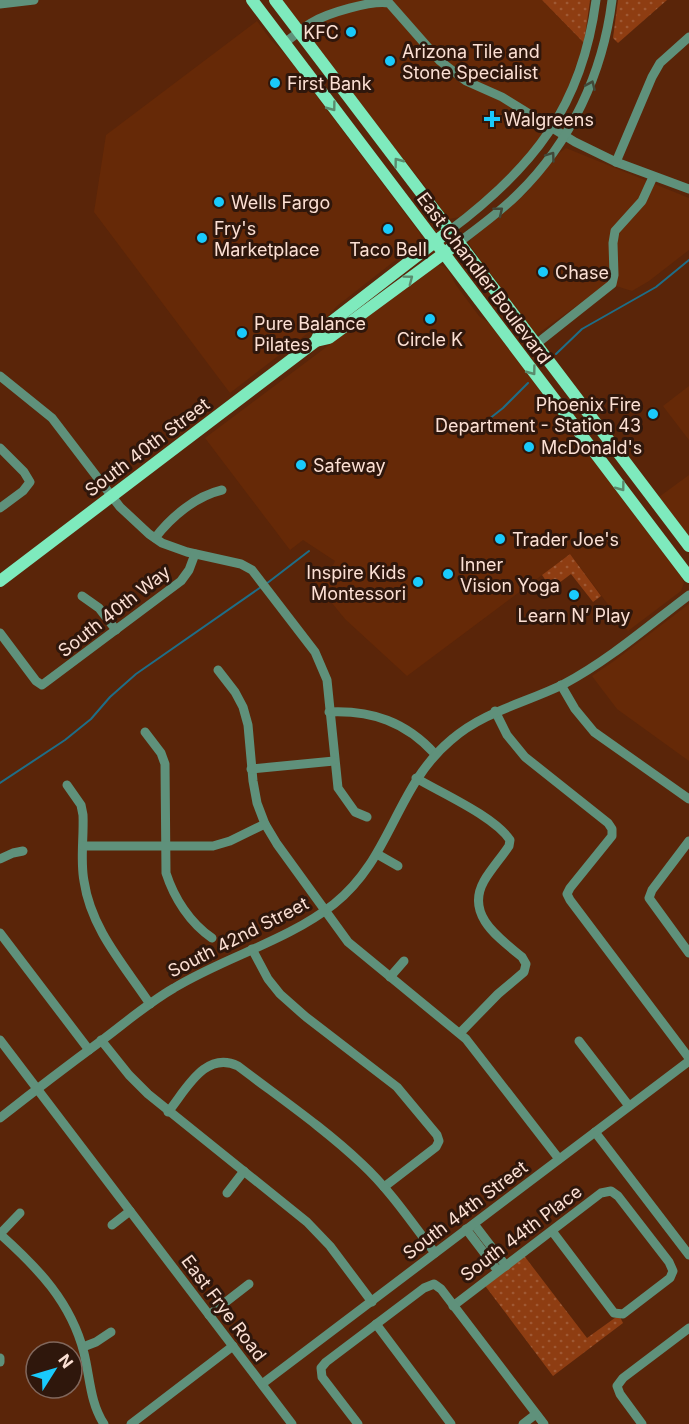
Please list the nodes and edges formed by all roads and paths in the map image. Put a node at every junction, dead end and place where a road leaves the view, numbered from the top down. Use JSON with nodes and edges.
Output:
{"nodes":[{"id":1,"x":34,"y":0,"type":"edge"},
{"id":2,"x":252,"y":0,"type":"edge"},
{"id":3,"x":275,"y":0,"type":"edge"},
{"id":4,"x":596,"y":0,"type":"edge"},
{"id":5,"x":612,"y":0,"type":"edge"},
{"id":6,"x":0,"y":3,"type":"edge"},
{"id":7,"x":300,"y":32,"type":"junction"},
{"id":8,"x":689,"y":37,"type":"edge"},
{"id":9,"x":284,"y":43,"type":"junction"},
{"id":10,"x":558,"y":133,"type":"junction"},
{"id":11,"x":616,"y":162,"type":"junction"},
{"id":12,"x":653,"y":177,"type":"junction"},
{"id":13,"x":689,"y":189,"type":"edge"},
{"id":14,"x":449,"y":231,"type":"junction"},
{"id":15,"x":434,"y":243,"type":"junction"},
{"id":16,"x":458,"y":243,"type":"junction"},
{"id":17,"x":443,"y":254,"type":"junction"},
{"id":18,"x":316,"y":341,"type":"junction"},
{"id":19,"x":535,"y":345,"type":"junction"},
{"id":20,"x":0,"y":376,"type":"edge"},
{"id":21,"x":562,"y":380,"type":"junction"},
{"id":22,"x":547,"y":390,"type":"junction"},
{"id":23,"x":602,"y":433,"type":"junction"},
{"id":24,"x":587,"y":443,"type":"junction"},
{"id":25,"x":0,"y":448,"type":"edge"},
{"id":26,"x":222,"y":490,"type":"dead end"},
{"id":27,"x":112,"y":496,"type":"junction"},
{"id":28,"x":0,"y":508,"type":"edge"},
{"id":29,"x":155,"y":538,"type":"junction"},
{"id":30,"x":689,"y":546,"type":"edge"},
{"id":31,"x":195,"y":554,"type":"junction"},
{"id":32,"x":689,"y":577,"type":"edge"},
{"id":33,"x":0,"y":581,"type":"edge"},
{"id":34,"x":689,"y":595,"type":"edge"},
{"id":35,"x":82,"y":596,"type":"dead end"},
{"id":36,"x":116,"y":630,"type":"junction"},
{"id":37,"x":0,"y":633,"type":"edge"},
{"id":38,"x":218,"y":670,"type":"dead end"},
{"id":39,"x":561,"y":685,"type":"junction"},
{"id":40,"x":374,"y":704,"type":"dead end"},
{"id":41,"x":495,"y":711,"type":"junction"},
{"id":42,"x":329,"y":712,"type":"junction"},
{"id":43,"x":373,"y":715,"type":"junction"},
{"id":44,"x":146,"y":732,"type":"dead end"},
{"id":45,"x":435,"y":754,"type":"junction"},
{"id":46,"x":334,"y":761,"type":"junction"},
{"id":47,"x":251,"y":769,"type":"junction"},
{"id":48,"x":416,"y":778,"type":"junction"},
{"id":49,"x":67,"y":785,"type":"dead end"},
{"id":50,"x":689,"y":799,"type":"edge"},
{"id":51,"x":367,"y":817,"type":"dead end"},
{"id":52,"x":265,"y":824,"type":"junction"},
{"id":53,"x":689,"y":841,"type":"edge"},
{"id":54,"x":83,"y":846,"type":"junction"},
{"id":55,"x":165,"y":847,"type":"junction"},
{"id":56,"x":23,"y":851,"type":"dead end"},
{"id":57,"x":377,"y":854,"type":"junction"},
{"id":58,"x":0,"y":859,"type":"edge"},
{"id":59,"x":398,"y":866,"type":"dead end"},
{"id":60,"x":325,"y":911,"type":"junction"},
{"id":61,"x":0,"y":933,"type":"edge"},
{"id":62,"x":212,"y":938,"type":"dead end"},
{"id":63,"x":252,"y":949,"type":"junction"},
{"id":64,"x":689,"y":952,"type":"edge"},
{"id":65,"x":404,"y":961,"type":"dead end"},
{"id":66,"x":390,"y":977,"type":"junction"},
{"id":67,"x":150,"y":1004,"type":"junction"},
{"id":68,"x":460,"y":1033,"type":"junction"},
{"id":69,"x":0,"y":1040,"type":"edge"},
{"id":70,"x":102,"y":1040,"type":"junction"},
{"id":71,"x":579,"y":1041,"type":"dead end"},
{"id":72,"x":89,"y":1050,"type":"junction"},
{"id":73,"x":689,"y":1059,"type":"edge"},
{"id":74,"x":37,"y":1089,"type":"junction"},
{"id":75,"x":629,"y":1106,"type":"junction"},
{"id":76,"x":168,"y":1112,"type":"junction"},
{"id":77,"x":0,"y":1118,"type":"edge"},
{"id":78,"x":595,"y":1132,"type":"junction"},
{"id":79,"x":559,"y":1159,"type":"junction"},
{"id":80,"x":244,"y":1171,"type":"junction"},
{"id":81,"x":384,"y":1187,"type":"junction"},
{"id":82,"x":227,"y":1193,"type":"dead end"},
{"id":83,"x":130,"y":1211,"type":"junction"},
{"id":84,"x":20,"y":1213,"type":"dead end"},
{"id":85,"x":112,"y":1225,"type":"dead end"},
{"id":86,"x":470,"y":1227,"type":"junction"},
{"id":87,"x":552,"y":1231,"type":"junction"},
{"id":88,"x":0,"y":1234,"type":"edge"},
{"id":89,"x":435,"y":1253,"type":"junction"},
{"id":90,"x":689,"y":1256,"type":"edge"},
{"id":91,"x":502,"y":1269,"type":"junction"},
{"id":92,"x":249,"y":1284,"type":"dead end"},
{"id":93,"x":372,"y":1302,"type":"junction"},
{"id":94,"x":453,"y":1306,"type":"junction"},
{"id":95,"x":209,"y":1315,"type":"junction"},
{"id":96,"x":376,"y":1324,"type":"junction"},
{"id":97,"x":689,"y":1328,"type":"edge"},
{"id":98,"x":111,"y":1332,"type":"dead end"},
{"id":99,"x":80,"y":1340,"type":"edge"},
{"id":100,"x":233,"y":1346,"type":"junction"},
{"id":101,"x":84,"y":1347,"type":"edge"},
{"id":102,"x":84,"y":1352,"type":"edge"},
{"id":103,"x":262,"y":1384,"type":"junction"},
{"id":104,"x":91,"y":1388,"type":"junction"},
{"id":105,"x":84,"y":1389,"type":"edge"},
{"id":106,"x":536,"y":1414,"type":"junction"},
{"id":107,"x":104,"y":1424,"type":"edge"},
{"id":108,"x":131,"y":1424,"type":"edge"},
{"id":109,"x":292,"y":1424,"type":"edge"},
{"id":110,"x":358,"y":1424,"type":"edge"},
{"id":111,"x":451,"y":1424,"type":"edge"},
{"id":112,"x":523,"y":1424,"type":"edge"},
{"id":113,"x":544,"y":1424,"type":"edge"},
{"id":114,"x":642,"y":1424,"type":"edge"}],
"edges":[{"from":1,"to":6,"type":"street"},
{"from":2,"to":9,"type":"main road","name":"East Chandler Boulevard"},
{"from":3,"to":7,"type":"main road","name":"East Chandler Boulevard"},
{"from":4,"to":10,"type":"street"},
{"from":10,"to":5,"type":"street","one_way":true},
{"from":7,"to":9,"type":"street"},
{"from":7,"to":10,"type":"street"},
{"from":14,"to":7,"type":"main road","name":"East Chandler Boulevard","one_way":true},
{"from":8,"to":11,"type":"street"},
{"from":9,"to":15,"type":"main road","name":"East Chandler Boulevard","one_way":true},
{"from":10,"to":11,"type":"street"},
{"from":10,"to":14,"type":"street"},
{"from":16,"to":10,"type":"street","one_way":true},
{"from":11,"to":12,"type":"street"},
{"from":12,"to":13,"type":"street"},
{"from":12,"to":19,"type":"street"},
{"from":14,"to":15,"type":"main road","name":"South 40th Street"},
{"from":14,"to":16,"type":"main road","name":"East Chandler Boulevard"},
{"from":15,"to":17,"type":"main road","name":"East Chandler Boulevard"},
{"from":15,"to":18,"type":"main road","name":"South 40th Street"},
{"from":16,"to":17,"type":"main road","name":"South 40th Street"},
{"from":16,"to":19,"type":"main road","name":"East Chandler Boulevard"},
{"from":18,"to":17,"type":"main road","name":"South 40th Street","one_way":true},
{"from":17,"to":22,"type":"main road","name":"East Chandler Boulevard","one_way":true},
{"from":18,"to":27,"type":"main road","name":"South 40th Street"},
{"from":19,"to":21,"type":"main road","name":"East Chandler Boulevard"},
{"from":20,"to":27,"type":"street"},
{"from":21,"to":22,"type":"main road"},
{"from":21,"to":23,"type":"main road","name":"East Chandler Boulevard"},
{"from":22,"to":24,"type":"main road","name":"East Chandler Boulevard"},
{"from":23,"to":24,"type":"main road"},
{"from":23,"to":30,"type":"main road","name":"East Chandler Boulevard"},
{"from":24,"to":32,"type":"main road","name":"East Chandler Boulevard","one_way":true},
{"from":25,"to":28,"type":"street"},
{"from":26,"to":29,"type":"street"},
{"from":27,"to":29,"type":"street"},
{"from":27,"to":33,"type":"main road","name":"South 40th Street"},
{"from":29,"to":31,"type":"street"},
{"from":31,"to":36,"type":"street","name":"South 40th Way"},
{"from":31,"to":42,"type":"street"},
{"from":34,"to":39,"type":"street","name":"South 42nd Street"},
{"from":35,"to":36,"type":"street"},
{"from":36,"to":37,"type":"street","name":"South 40th Way"},
{"from":38,"to":47,"type":"street"},
{"from":39,"to":41,"type":"street","name":"South 42nd Street"},
{"from":39,"to":50,"type":"street"},
{"from":40,"to":43,"type":"street"},
{"from":41,"to":45,"type":"street","name":"South 42nd Street"},
{"from":41,"to":73,"type":"street"},
{"from":42,"to":43,"type":"street"},
{"from":42,"to":46,"type":"street"},
{"from":43,"to":45,"type":"street"},
{"from":44,"to":55,"type":"street"},
{"from":45,"to":48,"type":"street","name":"South 42nd Street"},
{"from":46,"to":47,"type":"street"},
{"from":46,"to":51,"type":"street"},
{"from":47,"to":52,"type":"street"},
{"from":48,"to":57,"type":"street","name":"South 42nd Street"},
{"from":48,"to":68,"type":"street"},
{"from":49,"to":54,"type":"street"},
{"from":52,"to":55,"type":"street"},
{"from":52,"to":60,"type":"street"},
{"from":53,"to":64,"type":"street"},
{"from":54,"to":55,"type":"street"},
{"from":54,"to":67,"type":"street"},
{"from":55,"to":62,"type":"street"},
{"from":56,"to":58,"type":"street"},
{"from":57,"to":59,"type":"street"},
{"from":57,"to":60,"type":"street","name":"South 42nd Street"},
{"from":60,"to":63,"type":"street","name":"South 42nd Street"},
{"from":60,"to":66,"type":"street"},
{"from":61,"to":72,"type":"street"},
{"from":63,"to":67,"type":"street","name":"South 42nd Street"},
{"from":63,"to":81,"type":"street"},
{"from":65,"to":66,"type":"street"},
{"from":66,"to":68,"type":"street"},
{"from":67,"to":70,"type":"street","name":"South 42nd Street"},
{"from":68,"to":79,"type":"street"},
{"from":69,"to":74,"type":"street","name":"East Frye Road"},
{"from":70,"to":72,"type":"street","name":"South 42nd Street"},
{"from":70,"to":76,"type":"street"},
{"from":71,"to":75,"type":"street"},
{"from":72,"to":74,"type":"street","name":"South 42nd Street"},
{"from":73,"to":75,"type":"street","name":"South 44th Street"},
{"from":74,"to":77,"type":"street","name":"South 42nd Street"},
{"from":74,"to":83,"type":"street","name":"East Frye Road"},
{"from":75,"to":78,"type":"street","name":"South 44th Street"},
{"from":76,"to":80,"type":"street"},
{"from":76,"to":81,"type":"street"},
{"from":78,"to":79,"type":"street","name":"South 44th Street"},
{"from":78,"to":90,"type":"street"},
{"from":79,"to":86,"type":"street","name":"South 44th Street"},
{"from":80,"to":82,"type":"street"},
{"from":80,"to":93,"type":"street"},
{"from":81,"to":89,"type":"street"},
{"from":83,"to":85,"type":"street"},
{"from":83,"to":95,"type":"street","name":"East Frye Road"},
{"from":84,"to":88,"type":"street"},
{"from":86,"to":89,"type":"street","name":"South 44th Street"},
{"from":86,"to":91,"type":"street"},
{"from":87,"to":87,"type":"street","name":"South 44th Place"},
{"from":87,"to":91,"type":"street","name":"South 44th Place"},
{"from":88,"to":99,"type":"street"},
{"from":89,"to":93,"type":"street","name":"South 44th Street"},
{"from":91,"to":94,"type":"street","name":"South 44th Place"},
{"from":92,"to":95,"type":"street"},
{"from":93,"to":103,"type":"street","name":"South 44th Street"},
{"from":94,"to":96,"type":"street"},
{"from":94,"to":106,"type":"street"},
{"from":95,"to":100,"type":"street","name":"East Frye Road"},
{"from":96,"to":110,"type":"street"},
{"from":96,"to":111,"type":"street"},
{"from":97,"to":114,"type":"street"},
{"from":98,"to":101,"type":"street"},
{"from":100,"to":103,"type":"street","name":"East Frye Road"},
{"from":100,"to":108,"type":"street"},
{"from":102,"to":104,"type":"street"},
{"from":103,"to":109,"type":"street","name":"East Frye Road"},
{"from":104,"to":105,"type":"street"},
{"from":104,"to":107,"type":"street"},
{"from":106,"to":112,"type":"street"},
{"from":106,"to":113,"type":"street"}]}
